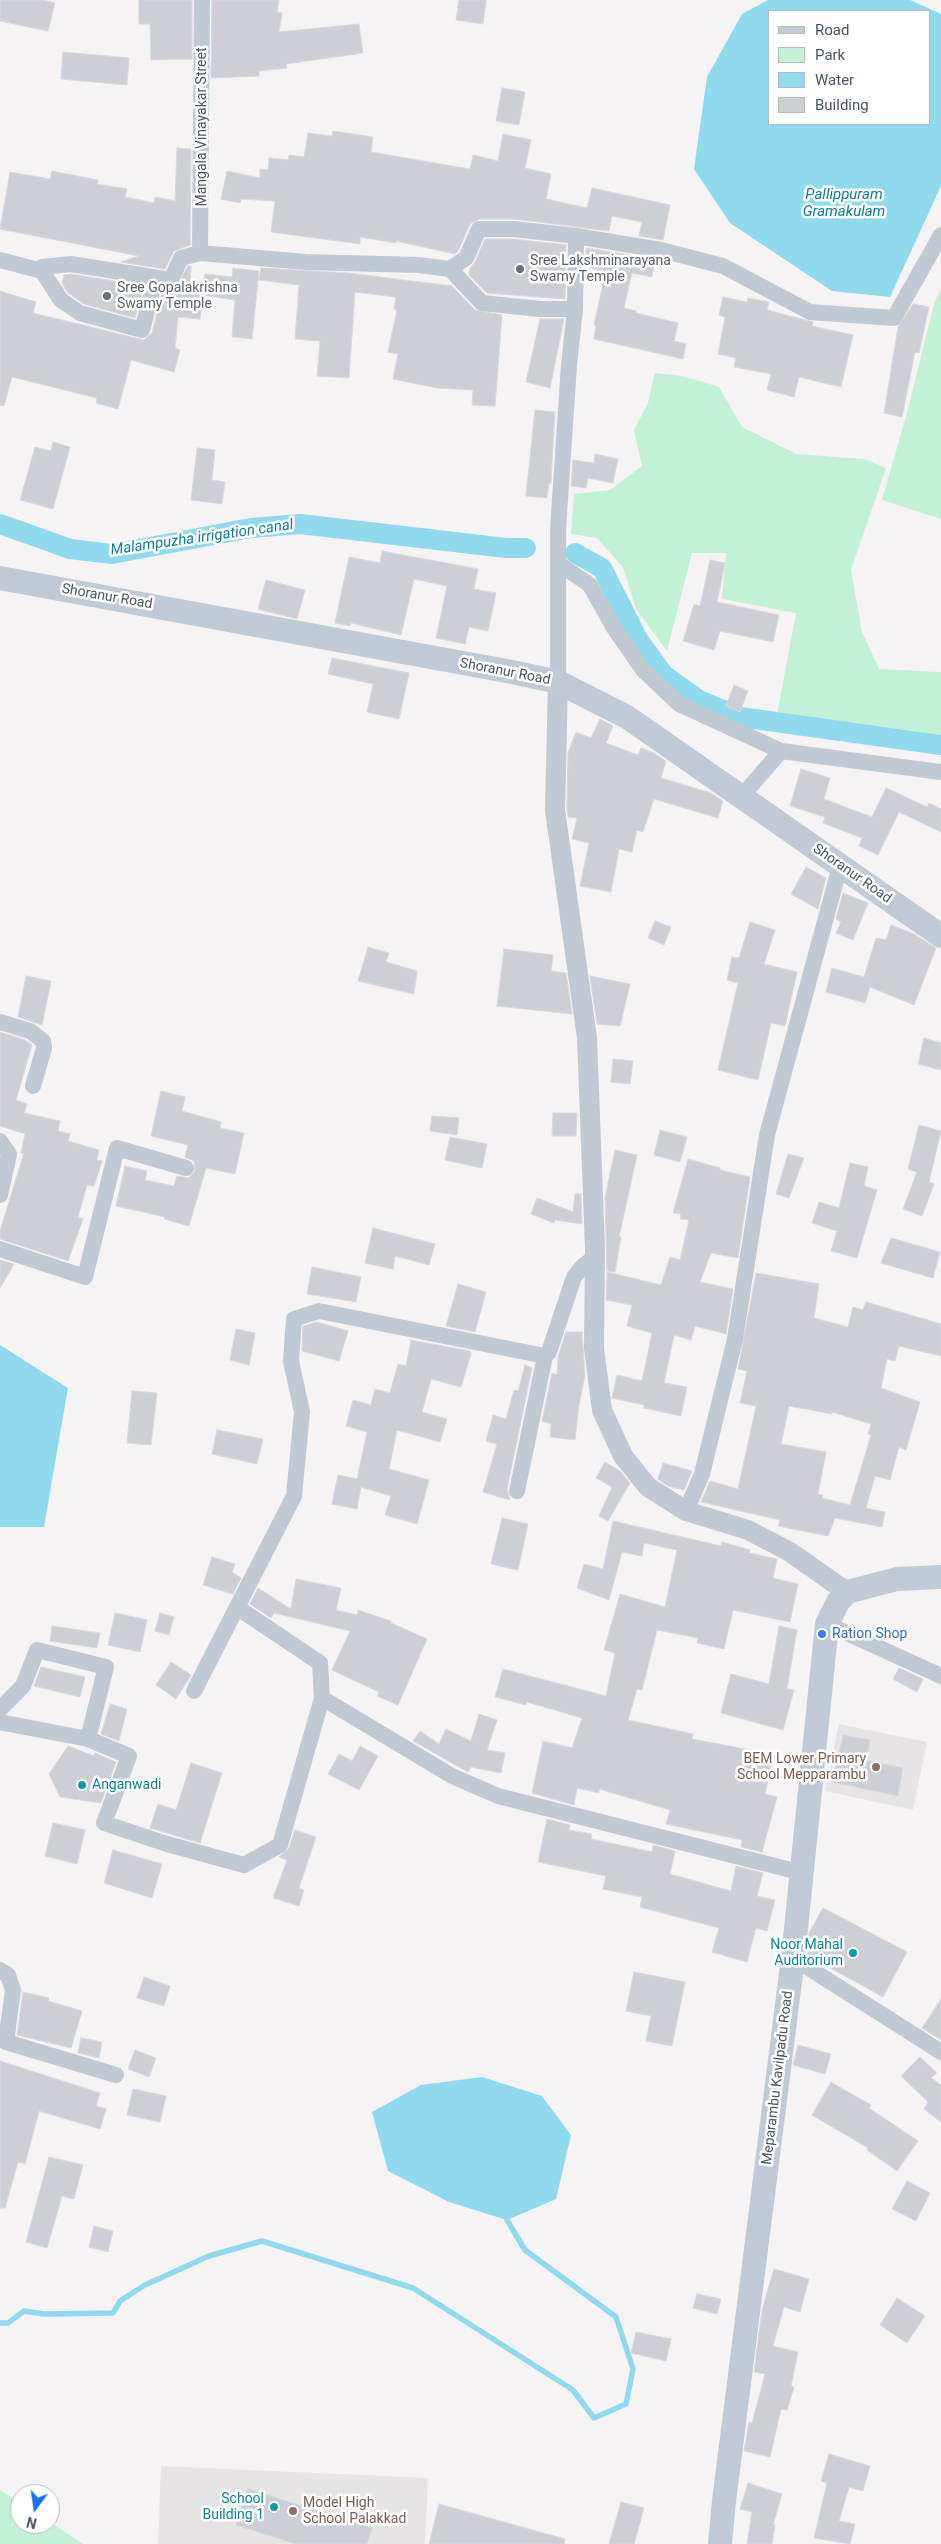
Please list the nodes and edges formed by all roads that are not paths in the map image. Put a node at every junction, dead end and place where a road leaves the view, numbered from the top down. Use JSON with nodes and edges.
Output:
{"nodes":[{"id":1,"x":202,"y":0,"type":"edge"},
{"id":2,"x":941,"y":235,"type":"edge"},
{"id":3,"x":576,"y":236,"type":"junction"},
{"id":4,"x":200,"y":253,"type":"junction"},
{"id":5,"x":0,"y":260,"type":"edge"},
{"id":6,"x":450,"y":269,"type":"junction"},
{"id":7,"x":42,"y":271,"type":"junction"},
{"id":8,"x":156,"y":278,"type":"junction"},
{"id":9,"x":575,"y":309,"type":"junction"},
{"id":10,"x":559,"y":564,"type":"junction"},
{"id":11,"x":0,"y":578,"type":"edge"},
{"id":12,"x":558,"y":682,"type":"junction"},
{"id":13,"x":781,"y":751,"type":"junction"},
{"id":14,"x":941,"y":772,"type":"edge"},
{"id":15,"x":741,"y":797,"type":"junction"},
{"id":16,"x":840,"y":866,"type":"junction"},
{"id":17,"x":941,"y":936,"type":"edge"},
{"id":18,"x":0,"y":1022,"type":"edge"},
{"id":19,"x":33,"y":1086,"type":"dead end"},
{"id":20,"x":0,"y":1141,"type":"edge"},
{"id":21,"x":186,"y":1168,"type":"dead end"},
{"id":22,"x":0,"y":1196,"type":"edge"},
{"id":23,"x":0,"y":1249,"type":"edge"},
{"id":24,"x":595,"y":1257,"type":"junction"},
{"id":25,"x":545,"y":1356,"type":"junction"},
{"id":26,"x":517,"y":1491,"type":"dead end"},
{"id":27,"x":686,"y":1511,"type":"junction"},
{"id":28,"x":941,"y":1577,"type":"edge"},
{"id":29,"x":847,"y":1592,"type":"junction"},
{"id":30,"x":238,"y":1608,"type":"junction"},
{"id":31,"x":827,"y":1624,"type":"junction"},
{"id":32,"x":941,"y":1676,"type":"edge"},
{"id":33,"x":194,"y":1691,"type":"dead end"},
{"id":34,"x":322,"y":1698,"type":"junction"},
{"id":35,"x":0,"y":1709,"type":"edge"},
{"id":36,"x":0,"y":1722,"type":"edge"},
{"id":37,"x":88,"y":1739,"type":"junction"},
{"id":38,"x":803,"y":1872,"type":"junction"},
{"id":39,"x":793,"y":1958,"type":"junction"},
{"id":40,"x":0,"y":1970,"type":"edge"},
{"id":41,"x":941,"y":2052,"type":"edge"},
{"id":42,"x":116,"y":2075,"type":"dead end"},
{"id":43,"x":720,"y":2544,"type":"edge"}],
"edges":[{"from":1,"to":4,"type":"street","name":"Mangala Vinayakar Street"},
{"from":2,"to":3,"type":"street"},
{"from":3,"to":6,"type":"street"},
{"from":3,"to":9,"type":"street"},
{"from":4,"to":6,"type":"street"},
{"from":4,"to":8,"type":"street"},
{"from":5,"to":7,"type":"street"},
{"from":6,"to":9,"type":"street"},
{"from":7,"to":8,"type":"street"},
{"from":7,"to":8,"type":"street"},
{"from":9,"to":10,"type":"street"},
{"from":10,"to":12,"type":"street"},
{"from":10,"to":13,"type":"street"},
{"from":11,"to":12,"type":"main road","name":"Shoranur Road"},
{"from":12,"to":15,"type":"main road","name":"Shoranur Road"},
{"from":12,"to":24,"type":"street"},
{"from":13,"to":14,"type":"street"},
{"from":13,"to":15,"type":"street"},
{"from":15,"to":16,"type":"main road","name":"Shoranur Road"},
{"from":16,"to":17,"type":"main road","name":"Shoranur Road"},
{"from":16,"to":27,"type":"street"},
{"from":18,"to":19,"type":"street"},
{"from":20,"to":22,"type":"street"},
{"from":21,"to":23,"type":"street"},
{"from":24,"to":25,"type":"street"},
{"from":24,"to":27,"type":"street"},
{"from":25,"to":26,"type":"street"},
{"from":25,"to":30,"type":"street"},
{"from":27,"to":29,"type":"street"},
{"from":28,"to":29,"type":"main road"},
{"from":29,"to":31,"type":"main road","name":"Meparambu Kavilpadu Road"},
{"from":30,"to":33,"type":"street"},
{"from":30,"to":34,"type":"street"},
{"from":31,"to":32,"type":"street"},
{"from":31,"to":38,"type":"main road","name":"Meparambu Kavilpadu Road"},
{"from":34,"to":37,"type":"street"},
{"from":34,"to":38,"type":"street"},
{"from":35,"to":37,"type":"street"},
{"from":36,"to":37,"type":"street"},
{"from":38,"to":39,"type":"main road","name":"Meparambu Kavilpadu Road"},
{"from":39,"to":41,"type":"street"},
{"from":39,"to":43,"type":"main road","name":"Meparambu Kavilpadu Road"},
{"from":40,"to":42,"type":"street"}]}
